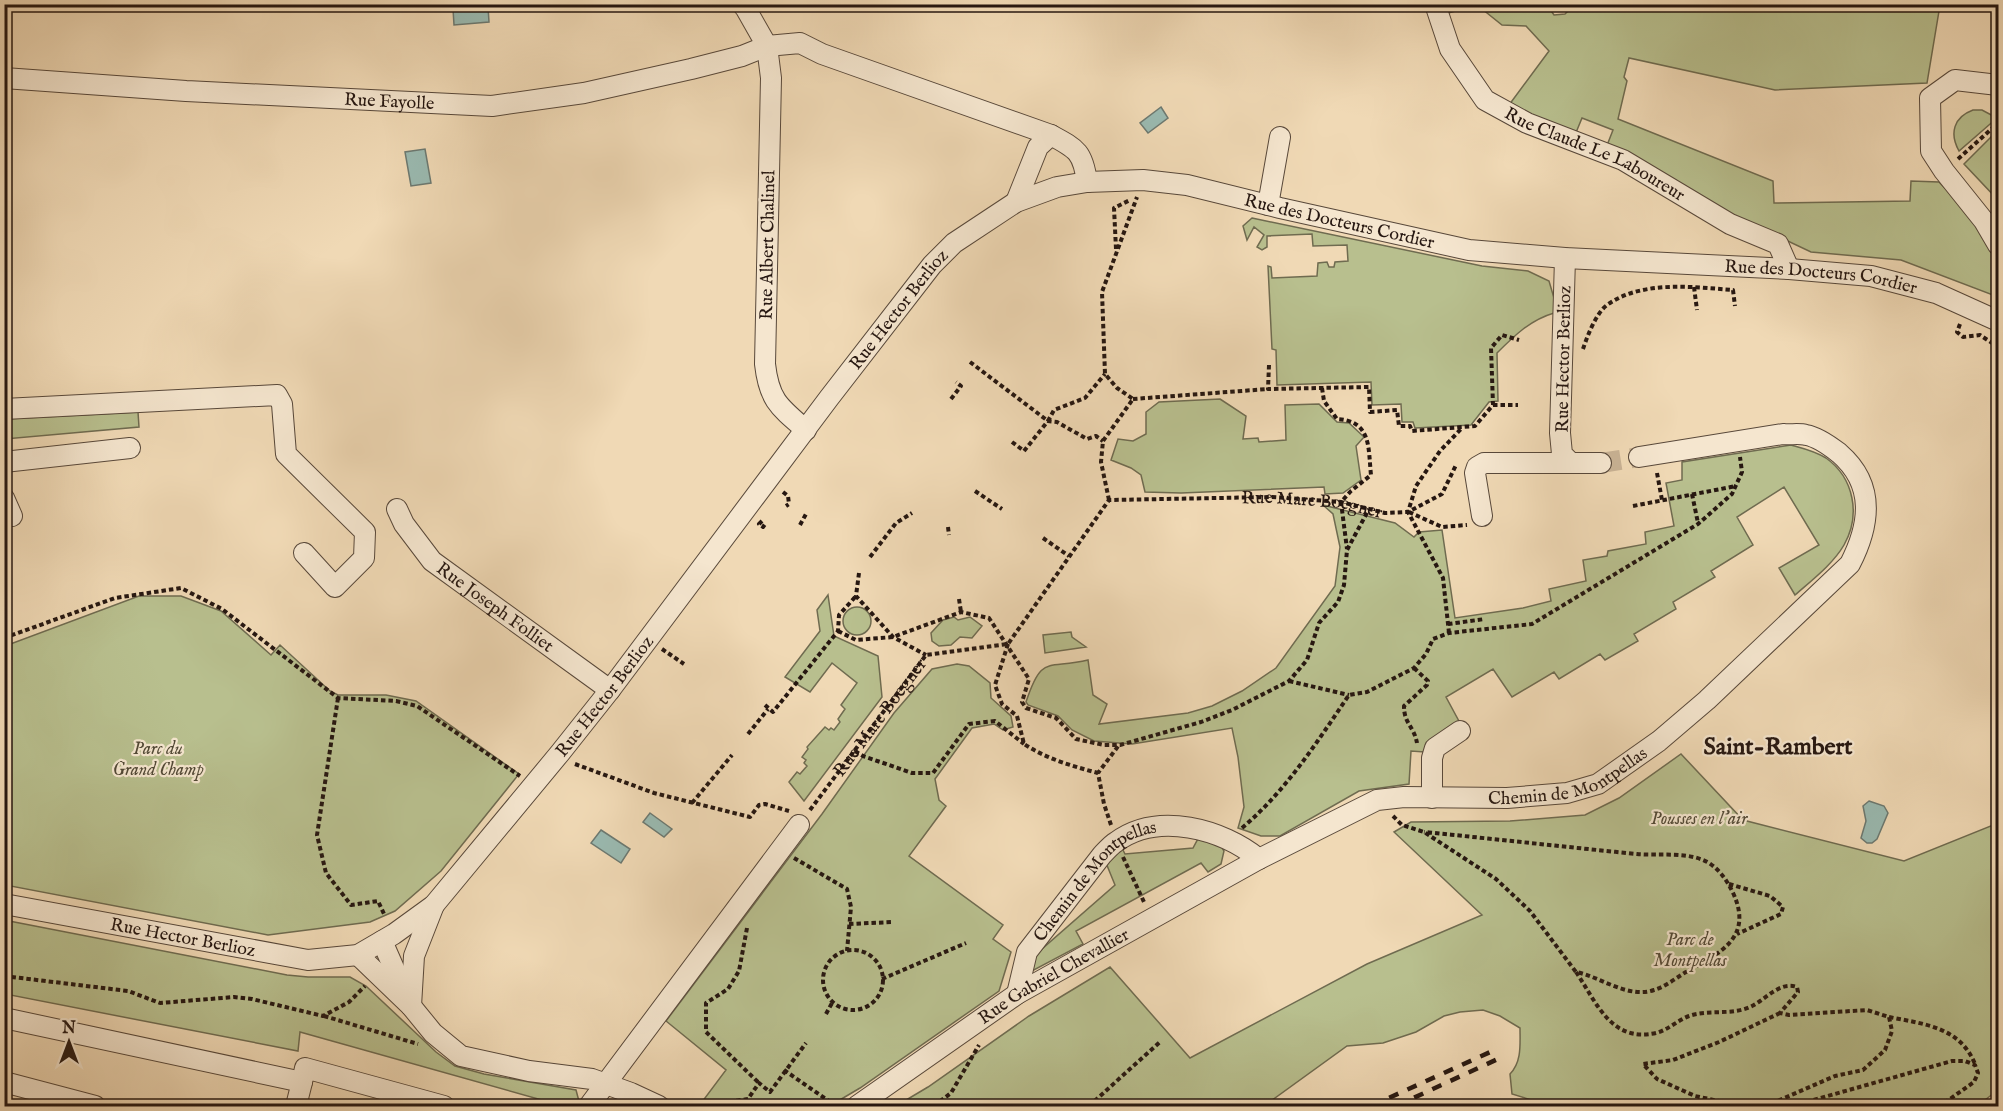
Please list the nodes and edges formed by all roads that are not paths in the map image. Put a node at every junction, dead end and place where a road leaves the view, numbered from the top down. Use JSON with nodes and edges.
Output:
{"nodes":[{"id":1,"x":742,"y":4,"type":"edge"},
{"id":2,"x":1436,"y":4,"type":"edge"},
{"id":3,"x":766,"y":46,"type":"junction"},
{"id":4,"x":4,"y":78,"type":"edge"},
{"id":5,"x":1998,"y":85,"type":"edge"},
{"id":6,"x":1051,"y":135,"type":"junction"},
{"id":7,"x":1280,"y":137,"type":"dead end"},
{"id":8,"x":1087,"y":182,"type":"junction"},
{"id":9,"x":1016,"y":202,"type":"junction"},
{"id":10,"x":1268,"y":205,"type":"junction"},
{"id":11,"x":1998,"y":245,"type":"edge"},
{"id":12,"x":1565,"y":258,"type":"junction"},
{"id":13,"x":1789,"y":269,"type":"junction"},
{"id":14,"x":1998,"y":321,"type":"edge"},
{"id":15,"x":4,"y":409,"type":"edge"},
{"id":16,"x":806,"y":430,"type":"junction"},
{"id":17,"x":130,"y":448,"type":"dead end"},
{"id":18,"x":1653,"y":455,"type":"tunnel mouth"},
{"id":19,"x":4,"y":462,"type":"edge"},
{"id":20,"x":1571,"y":463,"type":"junction"},
{"id":21,"x":1601,"y":464,"type":"tunnel mouth"},
{"id":22,"x":4,"y":498,"type":"edge"},
{"id":23,"x":397,"y":509,"type":"dead end"},
{"id":24,"x":12,"y":516,"type":"dead end"},
{"id":25,"x":1476,"y":521,"type":"road end"},
{"id":26,"x":303,"y":553,"type":"dead end"},
{"id":27,"x":610,"y":690,"type":"junction"},
{"id":28,"x":1460,"y":731,"type":"dead end"},
{"id":29,"x":1432,"y":798,"type":"junction"},
{"id":30,"x":802,"y":822,"type":"road end"},
{"id":31,"x":1259,"y":859,"type":"junction"},
{"id":32,"x":4,"y":904,"type":"edge"},
{"id":33,"x":434,"y":905,"type":"junction"},
{"id":34,"x":382,"y":941,"type":"junction"},
{"id":35,"x":358,"y":955,"type":"junction"},
{"id":36,"x":1017,"y":994,"type":"junction"},
{"id":37,"x":411,"y":1006,"type":"junction"},
{"id":38,"x":4,"y":1018,"type":"edge"},
{"id":39,"x":4,"y":1082,"type":"edge"},
{"id":40,"x":302,"y":1082,"type":"junction"},
{"id":41,"x":605,"y":1084,"type":"junction"},
{"id":42,"x":95,"y":1107,"type":"edge"},
{"id":43,"x":296,"y":1107,"type":"edge"},
{"id":44,"x":444,"y":1107,"type":"edge"},
{"id":45,"x":589,"y":1107,"type":"edge"},
{"id":46,"x":659,"y":1107,"type":"edge"},
{"id":47,"x":857,"y":1107,"type":"edge"}],
"edges":[{"from":1,"to":3,"type":"street"},
{"from":2,"to":13,"type":"street","name":"Rue Claude Le Laboureur"},
{"from":3,"to":4,"type":"street","name":"Rue Fayolle"},
{"from":3,"to":6,"type":"street"},
{"from":3,"to":16,"type":"street","name":"Rue Albert Chalinel"},
{"from":5,"to":11,"type":"street"},
{"from":6,"to":8,"type":"street"},
{"from":6,"to":9,"type":"street"},
{"from":7,"to":10,"type":"street"},
{"from":8,"to":9,"type":"street","name":"Rue Hector Berlioz"},
{"from":8,"to":10,"type":"street","name":"Rue des Docteurs Cordier"},
{"from":9,"to":16,"type":"street","name":"Rue Hector Berlioz"},
{"from":10,"to":12,"type":"street","name":"Rue des Docteurs Cordier"},
{"from":12,"to":13,"type":"street","name":"Rue des Docteurs Cordier"},
{"from":12,"to":20,"type":"street","name":"Rue Hector Berlioz"},
{"from":13,"to":14,"type":"street","name":"Rue des Docteurs Cordier"},
{"from":15,"to":26,"type":"street"},
{"from":16,"to":27,"type":"street","name":"Rue Hector Berlioz"},
{"from":17,"to":19,"type":"street"},
{"from":18,"to":29,"type":"street","name":"Chemin de Montpellas"},
{"from":20,"to":21,"type":"street"},
{"from":20,"to":25,"type":"street"},
{"from":22,"to":24,"type":"street"},
{"from":23,"to":27,"type":"street","name":"Rue Joseph Folliet"},
{"from":27,"to":33,"type":"street","name":"Rue Hector Berlioz"},
{"from":28,"to":29,"type":"street"},
{"from":29,"to":31,"type":"street","name":"Chemin de Montpellas"},
{"from":30,"to":41,"type":"street"},
{"from":31,"to":36,"type":"street","name":"Rue Gabriel Chevallier"},
{"from":31,"to":36,"type":"street","name":"Chemin de Montpellas"},
{"from":32,"to":35,"type":"street","name":"Rue Hector Berlioz"},
{"from":33,"to":34,"type":"street","name":"Rue Hector Berlioz"},
{"from":33,"to":37,"type":"street"},
{"from":34,"to":35,"type":"street","name":"Rue Hector Berlioz"},
{"from":34,"to":37,"type":"street"},
{"from":35,"to":37,"type":"street"},
{"from":36,"to":47,"type":"street","name":"Rue Gabriel Chevallier"},
{"from":37,"to":41,"type":"street"},
{"from":38,"to":40,"type":"street"},
{"from":39,"to":42,"type":"street"},
{"from":40,"to":43,"type":"street"},
{"from":40,"to":44,"type":"street"},
{"from":41,"to":45,"type":"street"},
{"from":41,"to":46,"type":"street"}]}
